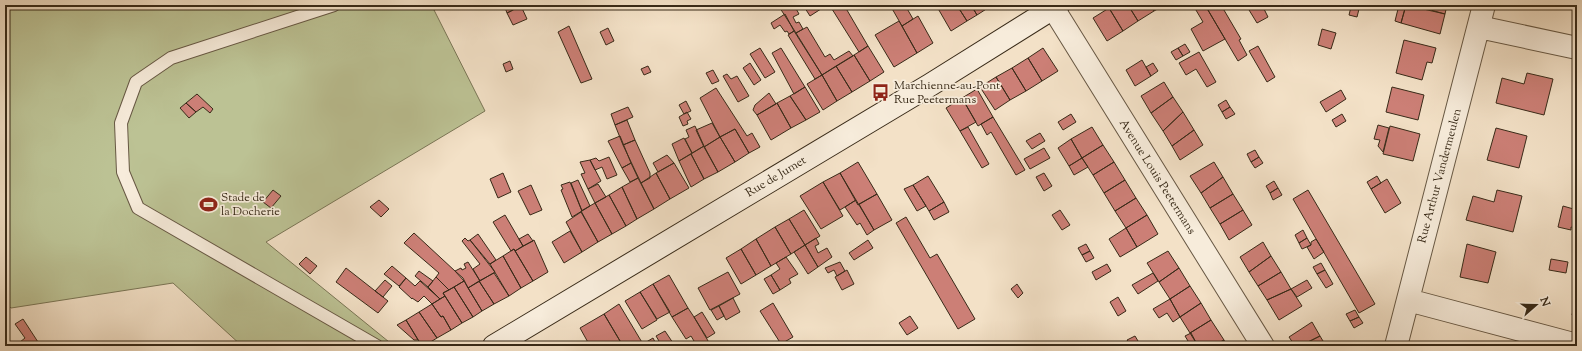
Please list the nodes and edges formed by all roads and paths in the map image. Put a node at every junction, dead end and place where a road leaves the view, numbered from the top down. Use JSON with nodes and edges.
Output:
{"nodes":[{"id":1,"x":334,"y":5,"type":"edge"},
{"id":2,"x":1484,"y":5,"type":"edge"},
{"id":3,"x":1055,"y":7,"type":"edge"},
{"id":4,"x":1479,"y":26,"type":"junction"},
{"id":5,"x":1577,"y":48,"type":"edge"},
{"id":6,"x":1408,"y":300,"type":"junction"},
{"id":7,"x":1577,"y":345,"type":"edge"},
{"id":8,"x":378,"y":346,"type":"edge"},
{"id":9,"x":494,"y":346,"type":"edge"},
{"id":10,"x":1263,"y":346,"type":"edge"},
{"id":11,"x":1396,"y":346,"type":"edge"}],
"edges":[{"from":1,"to":8,"type":"lane"},
{"from":2,"to":4,"type":"street","name":"Rue Arthur Vandermeulen"},
{"from":3,"to":9,"type":"street","name":"Rue de Jumet"},
{"from":3,"to":10,"type":"street","name":"Avenue Louis Peetermans"},
{"from":4,"to":5,"type":"street"},
{"from":4,"to":6,"type":"street","name":"Rue Arthur Vandermeulen"},
{"from":6,"to":7,"type":"street"},
{"from":6,"to":11,"type":"street","name":"Rue Arthur Vandermeulen"}]}
